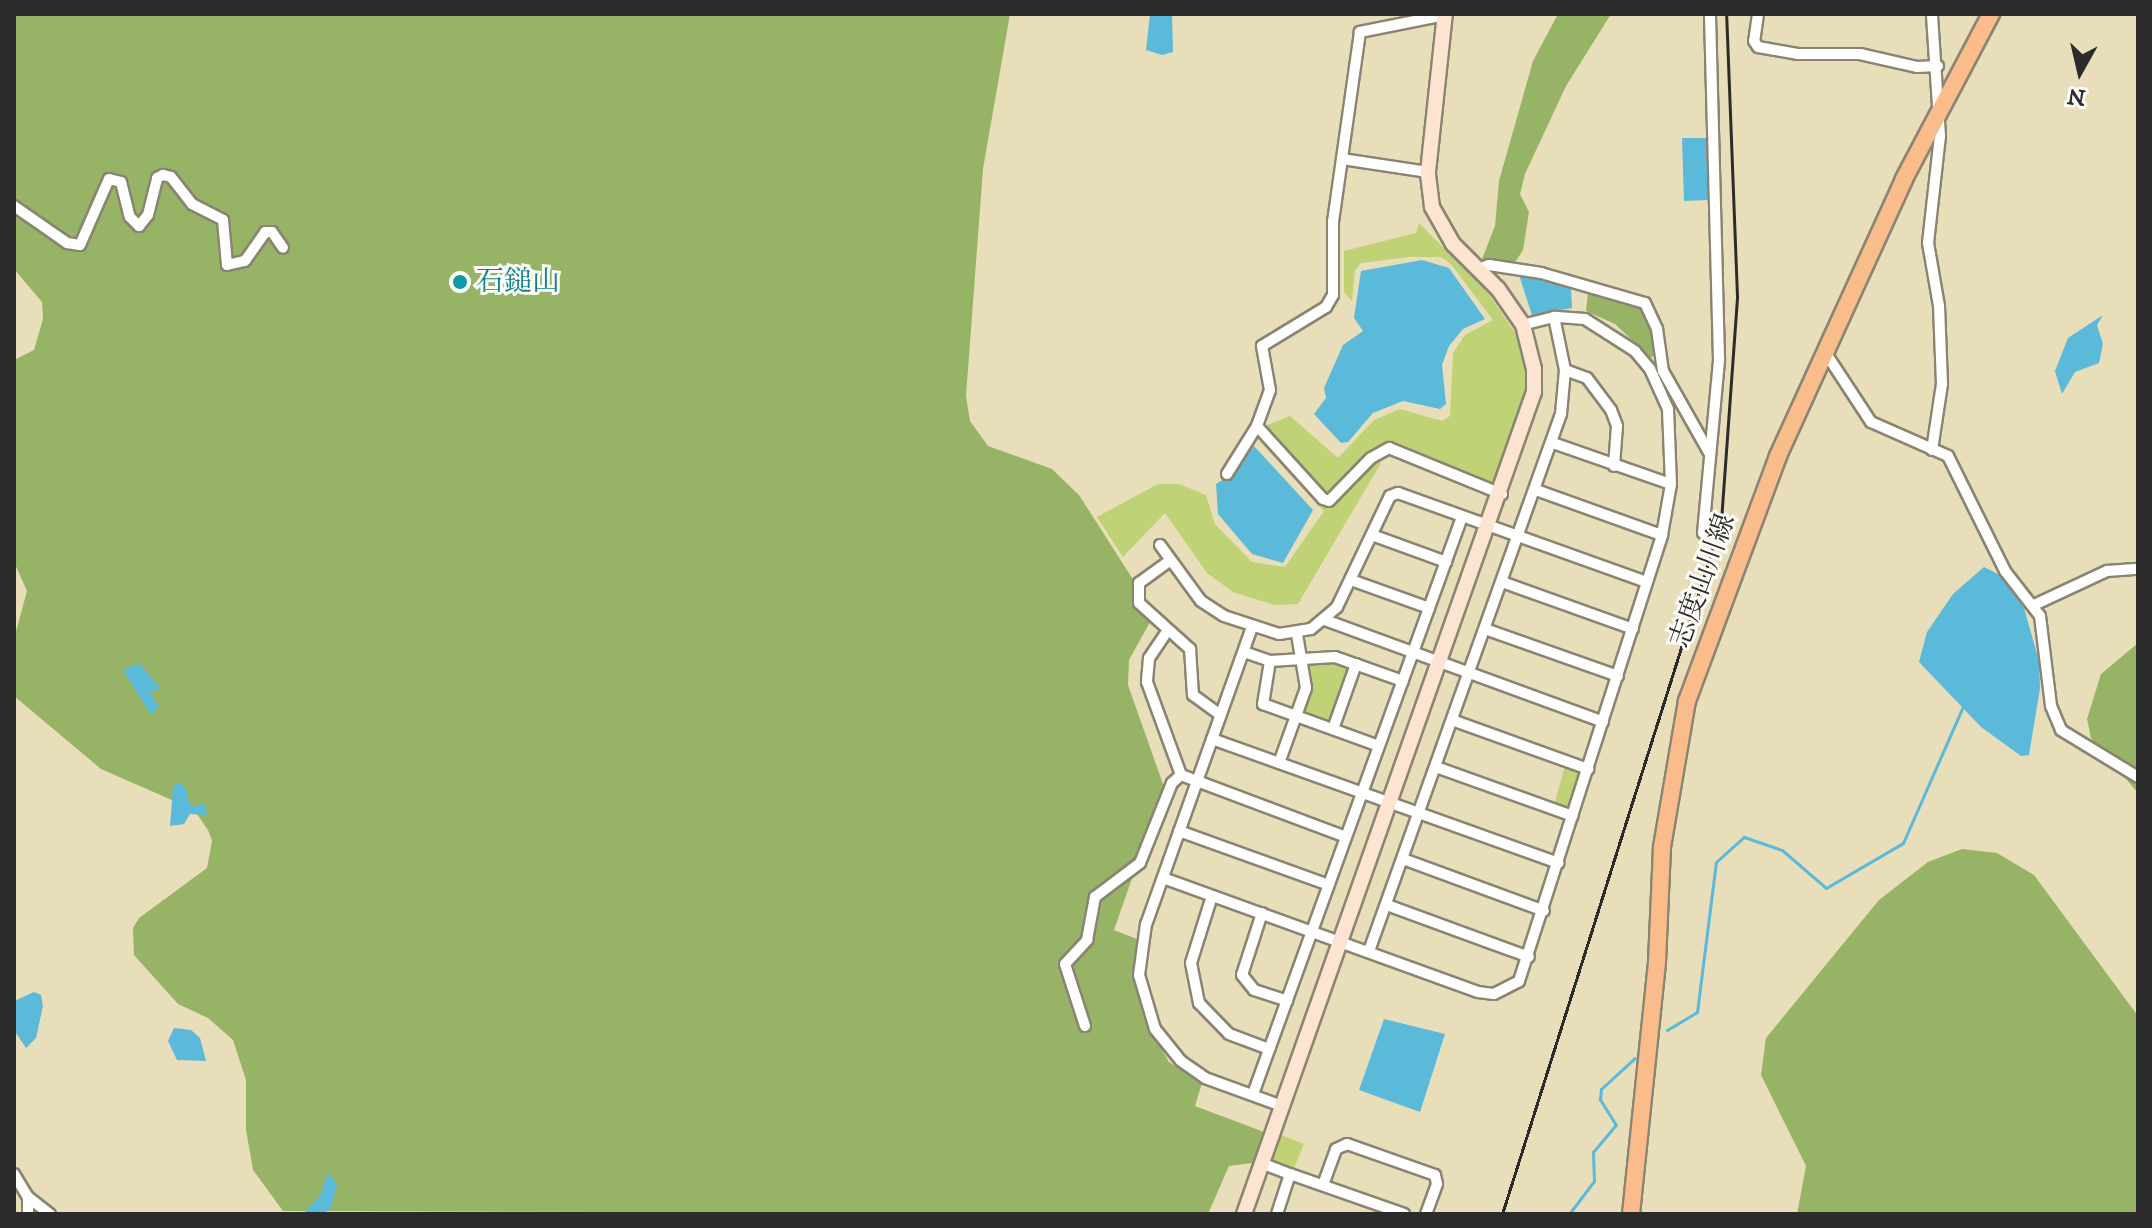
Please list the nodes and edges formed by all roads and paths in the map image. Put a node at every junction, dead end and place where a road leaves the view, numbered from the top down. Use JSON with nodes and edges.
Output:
{"nodes":[{"id":1,"x":1445,"y":14,"type":"edge"},
{"id":2,"x":1710,"y":14,"type":"edge"},
{"id":3,"x":1758,"y":14,"type":"edge"},
{"id":4,"x":1932,"y":14,"type":"edge"},
{"id":5,"x":1991,"y":14,"type":"edge"},
{"id":6,"x":1938,"y":66,"type":"junction"},
{"id":7,"x":1940,"y":111,"type":"junction"},
{"id":8,"x":1342,"y":159,"type":"junction"},
{"id":9,"x":1428,"y":172,"type":"junction"},
{"id":10,"x":14,"y":206,"type":"edge"},
{"id":11,"x":283,"y":248,"type":"dead end"},
{"id":12,"x":1478,"y":269,"type":"junction"},
{"id":13,"x":1554,"y":317,"type":"junction"},
{"id":14,"x":1523,"y":325,"type":"junction"},
{"id":15,"x":1825,"y":352,"type":"junction"},
{"id":16,"x":1565,"y":370,"type":"junction"},
{"id":17,"x":1257,"y":426,"type":"junction"},
{"id":18,"x":1553,"y":443,"type":"junction"},
{"id":19,"x":1932,"y":450,"type":"junction"},
{"id":20,"x":1710,"y":454,"type":"junction"},
{"id":21,"x":1614,"y":466,"type":"junction"},
{"id":22,"x":1227,"y":474,"type":"dead end"},
{"id":23,"x":1671,"y":484,"type":"junction"},
{"id":24,"x":1536,"y":490,"type":"junction"},
{"id":25,"x":1502,"y":494,"type":"junction"},
{"id":26,"x":1462,"y":517,"type":"junction"},
{"id":27,"x":1490,"y":526,"type":"junction"},
{"id":28,"x":1703,"y":533,"type":"dead end"},
{"id":29,"x":1372,"y":535,"type":"junction"},
{"id":30,"x":1662,"y":535,"type":"junction"},
{"id":31,"x":1519,"y":536,"type":"junction"},
{"id":32,"x":1160,"y":545,"type":"dead end"},
{"id":33,"x":1168,"y":562,"type":"junction"},
{"id":34,"x":1446,"y":562,"type":"junction"},
{"id":35,"x":2138,"y":569,"type":"edge"},
{"id":36,"x":1351,"y":580,"type":"junction"},
{"id":37,"x":1502,"y":582,"type":"junction"},
{"id":38,"x":1647,"y":582,"type":"junction"},
{"id":39,"x":2034,"y":605,"type":"junction"},
{"id":40,"x":1429,"y":608,"type":"junction"},
{"id":41,"x":1325,"y":620,"type":"junction"},
{"id":42,"x":1252,"y":627,"type":"junction"},
{"id":43,"x":1485,"y":629,"type":"junction"},
{"id":44,"x":1633,"y":629,"type":"junction"},
{"id":45,"x":1166,"y":633,"type":"junction"},
{"id":46,"x":1297,"y":634,"type":"junction"},
{"id":47,"x":1244,"y":652,"type":"junction"},
{"id":48,"x":1412,"y":655,"type":"junction"},
{"id":49,"x":1303,"y":659,"type":"junction"},
{"id":50,"x":1270,"y":661,"type":"junction"},
{"id":51,"x":1356,"y":664,"type":"junction"},
{"id":52,"x":1439,"y":664,"type":"junction"},
{"id":53,"x":1469,"y":675,"type":"junction"},
{"id":54,"x":1618,"y":676,"type":"junction"},
{"id":55,"x":1403,"y":681,"type":"junction"},
{"id":56,"x":1221,"y":715,"type":"junction"},
{"id":57,"x":1299,"y":716,"type":"junction"},
{"id":58,"x":1452,"y":720,"type":"junction"},
{"id":59,"x":1603,"y":722,"type":"junction"},
{"id":60,"x":1333,"y":729,"type":"junction"},
{"id":61,"x":1212,"y":739,"type":"junction"},
{"id":62,"x":1379,"y":746,"type":"junction"},
{"id":63,"x":1279,"y":763,"type":"junction"},
{"id":64,"x":1436,"y":767,"type":"junction"},
{"id":65,"x":1588,"y":769,"type":"junction"},
{"id":66,"x":1181,"y":775,"type":"junction"},
{"id":67,"x":2138,"y":777,"type":"edge"},
{"id":68,"x":1195,"y":784,"type":"junction"},
{"id":69,"x":1362,"y":792,"type":"junction"},
{"id":70,"x":1390,"y":803,"type":"junction"},
{"id":71,"x":1419,"y":813,"type":"junction"},
{"id":72,"x":1573,"y":816,"type":"junction"},
{"id":73,"x":1179,"y":831,"type":"junction"},
{"id":74,"x":1346,"y":837,"type":"junction"},
{"id":75,"x":1403,"y":859,"type":"junction"},
{"id":76,"x":1558,"y":863,"type":"junction"},
{"id":77,"x":1163,"y":878,"type":"junction"},
{"id":78,"x":1329,"y":885,"type":"junction"},
{"id":79,"x":1212,"y":896,"type":"junction"},
{"id":80,"x":1387,"y":905,"type":"junction"},
{"id":81,"x":1544,"y":911,"type":"junction"},
{"id":82,"x":1262,"y":913,"type":"junction"},
{"id":83,"x":1312,"y":932,"type":"junction"},
{"id":84,"x":1341,"y":941,"type":"junction"},
{"id":85,"x":1369,"y":951,"type":"junction"},
{"id":86,"x":1529,"y":957,"type":"junction"},
{"id":87,"x":1287,"y":1001,"type":"junction"},
{"id":88,"x":1085,"y":1026,"type":"dead end"},
{"id":89,"x":1269,"y":1049,"type":"junction"},
{"id":90,"x":1253,"y":1094,"type":"junction"},
{"id":91,"x":1282,"y":1106,"type":"junction"},
{"id":92,"x":1261,"y":1163,"type":"junction"},
{"id":93,"x":14,"y":1174,"type":"edge"},
{"id":94,"x":1290,"y":1174,"type":"junction"},
{"id":95,"x":1323,"y":1185,"type":"junction"},
{"id":96,"x":28,"y":1197,"type":"junction"},
{"id":97,"x":28,"y":1214,"type":"edge"},
{"id":98,"x":50,"y":1214,"type":"edge"},
{"id":99,"x":1244,"y":1214,"type":"edge"},
{"id":100,"x":1277,"y":1214,"type":"edge"},
{"id":101,"x":1404,"y":1214,"type":"edge"},
{"id":102,"x":1426,"y":1214,"type":"edge"},
{"id":103,"x":1631,"y":1214,"type":"edge"}],
"edges":[{"from":1,"to":8,"type":"street"},
{"from":1,"to":9,"type":"street"},
{"from":2,"to":20,"type":"street"},
{"from":3,"to":6,"type":"street"},
{"from":4,"to":6,"type":"street"},
{"from":5,"to":7,"type":"main road","name":"志度山川線"},
{"from":6,"to":7,"type":"street"},
{"from":7,"to":15,"type":"main road","name":"志度山川線"},
{"from":7,"to":19,"type":"street"},
{"from":8,"to":9,"type":"street"},
{"from":8,"to":17,"type":"street"},
{"from":9,"to":12,"type":"street"},
{"from":10,"to":11,"type":"street"},
{"from":12,"to":14,"type":"street"},
{"from":12,"to":20,"type":"street"},
{"from":13,"to":14,"type":"street"},
{"from":13,"to":16,"type":"street"},
{"from":13,"to":23,"type":"street"},
{"from":14,"to":25,"type":"street"},
{"from":15,"to":19,"type":"street"},
{"from":15,"to":103,"type":"main road","name":"志度山川線"},
{"from":16,"to":18,"type":"street"},
{"from":16,"to":21,"type":"street"},
{"from":17,"to":22,"type":"street"},
{"from":17,"to":25,"type":"street"},
{"from":18,"to":21,"type":"street"},
{"from":18,"to":24,"type":"street"},
{"from":19,"to":39,"type":"street"},
{"from":20,"to":28,"type":"street"},
{"from":21,"to":23,"type":"street"},
{"from":23,"to":30,"type":"street"},
{"from":24,"to":30,"type":"street"},
{"from":24,"to":31,"type":"street"},
{"from":25,"to":27,"type":"street"},
{"from":26,"to":27,"type":"street"},
{"from":26,"to":29,"type":"street"},
{"from":26,"to":34,"type":"street"},
{"from":27,"to":31,"type":"street"},
{"from":27,"to":52,"type":"street"},
{"from":29,"to":34,"type":"street"},
{"from":29,"to":36,"type":"street"},
{"from":30,"to":38,"type":"street"},
{"from":31,"to":37,"type":"street"},
{"from":31,"to":38,"type":"street"},
{"from":32,"to":33,"type":"street"},
{"from":33,"to":42,"type":"street"},
{"from":33,"to":45,"type":"street"},
{"from":34,"to":40,"type":"street"},
{"from":35,"to":39,"type":"street"},
{"from":36,"to":40,"type":"street"},
{"from":36,"to":41,"type":"street"},
{"from":37,"to":43,"type":"street"},
{"from":37,"to":44,"type":"street"},
{"from":38,"to":44,"type":"street"},
{"from":39,"to":67,"type":"street"},
{"from":40,"to":48,"type":"street"},
{"from":41,"to":46,"type":"street"},
{"from":41,"to":48,"type":"street"},
{"from":42,"to":46,"type":"street"},
{"from":42,"to":47,"type":"street"},
{"from":43,"to":53,"type":"street"},
{"from":43,"to":54,"type":"street"},
{"from":44,"to":54,"type":"street"},
{"from":45,"to":56,"type":"street"},
{"from":45,"to":66,"type":"street"},
{"from":46,"to":49,"type":"street"},
{"from":47,"to":50,"type":"street"},
{"from":47,"to":56,"type":"street"},
{"from":48,"to":52,"type":"street"},
{"from":48,"to":55,"type":"street"},
{"from":49,"to":50,"type":"street"},
{"from":49,"to":51,"type":"street"},
{"from":49,"to":57,"type":"street"},
{"from":50,"to":57,"type":"street"},
{"from":51,"to":55,"type":"street"},
{"from":51,"to":60,"type":"street"},
{"from":52,"to":53,"type":"street"},
{"from":52,"to":70,"type":"street"},
{"from":53,"to":58,"type":"street"},
{"from":53,"to":59,"type":"street"},
{"from":54,"to":59,"type":"street"},
{"from":55,"to":62,"type":"street"},
{"from":56,"to":61,"type":"street"},
{"from":57,"to":60,"type":"street"},
{"from":57,"to":63,"type":"street"},
{"from":58,"to":64,"type":"street"},
{"from":58,"to":65,"type":"street"},
{"from":59,"to":65,"type":"street"},
{"from":60,"to":62,"type":"street"},
{"from":61,"to":63,"type":"street"},
{"from":61,"to":68,"type":"street"},
{"from":62,"to":69,"type":"street"},
{"from":63,"to":69,"type":"street"},
{"from":64,"to":71,"type":"street"},
{"from":64,"to":72,"type":"street"},
{"from":65,"to":72,"type":"street"},
{"from":66,"to":68,"type":"street"},
{"from":66,"to":88,"type":"street"},
{"from":68,"to":73,"type":"street"},
{"from":68,"to":74,"type":"street"},
{"from":69,"to":70,"type":"street"},
{"from":69,"to":74,"type":"street"},
{"from":70,"to":71,"type":"street"},
{"from":70,"to":84,"type":"street"},
{"from":71,"to":75,"type":"street"},
{"from":71,"to":76,"type":"street"},
{"from":72,"to":76,"type":"street"},
{"from":73,"to":77,"type":"street"},
{"from":73,"to":78,"type":"street"},
{"from":74,"to":78,"type":"street"},
{"from":75,"to":80,"type":"street"},
{"from":75,"to":81,"type":"street"},
{"from":76,"to":81,"type":"street"},
{"from":77,"to":79,"type":"street"},
{"from":77,"to":90,"type":"street"},
{"from":78,"to":83,"type":"street"},
{"from":79,"to":82,"type":"street"},
{"from":79,"to":89,"type":"street"},
{"from":80,"to":85,"type":"street"},
{"from":80,"to":86,"type":"street"},
{"from":81,"to":86,"type":"street"},
{"from":82,"to":83,"type":"street"},
{"from":82,"to":87,"type":"street"},
{"from":83,"to":84,"type":"street"},
{"from":83,"to":87,"type":"street"},
{"from":84,"to":85,"type":"street"},
{"from":84,"to":91,"type":"street"},
{"from":85,"to":86,"type":"street"},
{"from":87,"to":89,"type":"street"},
{"from":89,"to":90,"type":"street"},
{"from":90,"to":91,"type":"street"},
{"from":91,"to":92,"type":"street"},
{"from":92,"to":94,"type":"street"},
{"from":92,"to":99,"type":"street"},
{"from":93,"to":96,"type":"street"},
{"from":94,"to":95,"type":"street"},
{"from":94,"to":100,"type":"street"},
{"from":95,"to":101,"type":"street"},
{"from":95,"to":102,"type":"street"},
{"from":96,"to":97,"type":"street"},
{"from":96,"to":98,"type":"street"}]}
